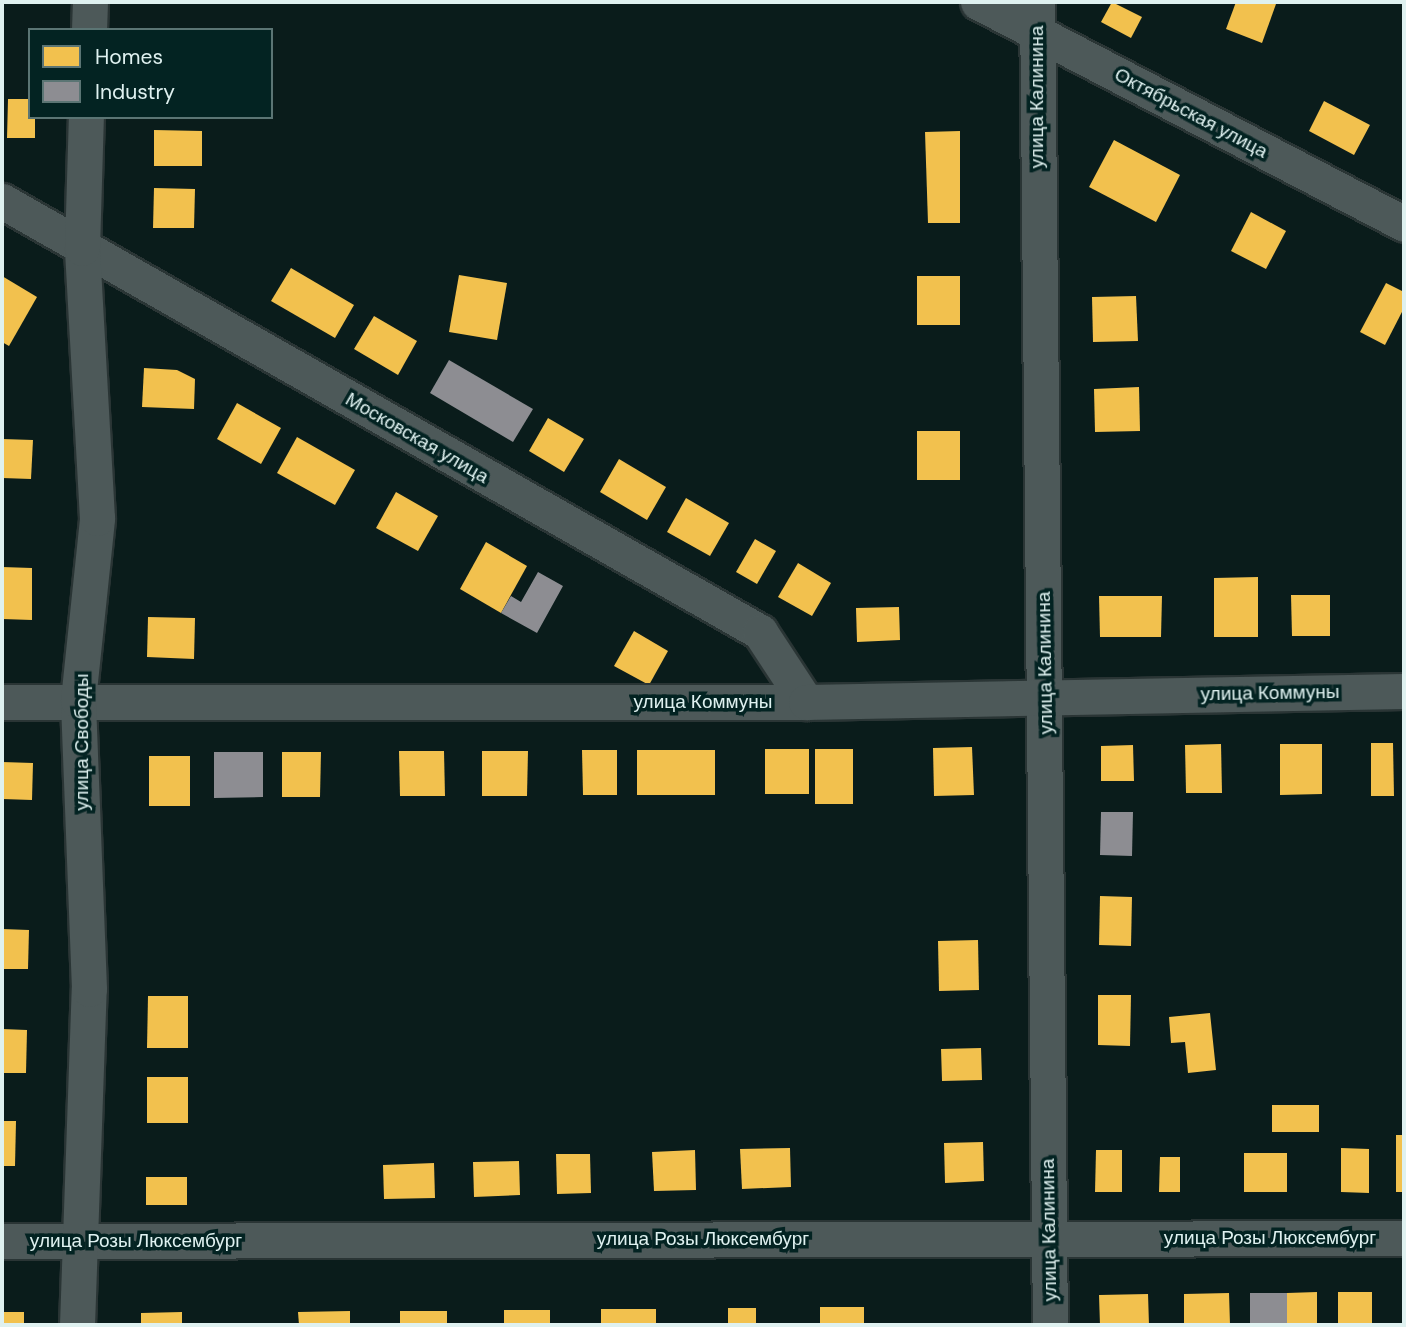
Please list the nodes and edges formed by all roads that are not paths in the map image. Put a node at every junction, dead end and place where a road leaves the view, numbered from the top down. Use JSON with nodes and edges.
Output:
{"nodes":[{"id":1,"x":90,"y":2,"type":"edge"},
{"id":2,"x":978,"y":2,"type":"edge"},
{"id":3,"x":1037,"y":17,"type":"edge"},
{"id":4,"x":89,"y":28,"type":"edge"},
{"id":5,"x":86,"y":119,"type":"edge"},
{"id":6,"x":2,"y":201,"type":"edge"},
{"id":7,"x":1404,"y":224,"type":"edge"},
{"id":8,"x":82,"y":248,"type":"junction"},
{"id":9,"x":1404,"y":691,"type":"edge"},
{"id":10,"x":1046,"y":695,"type":"junction"},
{"id":11,"x":78,"y":700,"type":"junction"},
{"id":12,"x":2,"y":702,"type":"edge"},
{"id":13,"x":806,"y":702,"type":"junction"},
{"id":14,"x":1049,"y":1238,"type":"junction"},
{"id":15,"x":1404,"y":1238,"type":"edge"},
{"id":16,"x":2,"y":1241,"type":"edge"},
{"id":17,"x":78,"y":1241,"type":"junction"},
{"id":18,"x":77,"y":1325,"type":"edge"},
{"id":19,"x":1050,"y":1325,"type":"edge"}],
"edges":[{"from":1,"to":4,"type":"street"},
{"from":2,"to":3,"type":"street","name":"Октябрьская улица"},
{"from":3,"to":7,"type":"street","name":"Октябрьская улица"},
{"from":3,"to":10,"type":"street","name":"улица Калинина"},
{"from":5,"to":8,"type":"street","name":"улица Свободы"},
{"from":6,"to":8,"type":"street","name":"Московская улица"},
{"from":8,"to":11,"type":"street","name":"улица Свободы"},
{"from":8,"to":13,"type":"street","name":"Московская улица"},
{"from":9,"to":10,"type":"street","name":"улица Коммуны"},
{"from":10,"to":13,"type":"street","name":"улица Коммуны"},
{"from":10,"to":14,"type":"street","name":"улица Калинина"},
{"from":11,"to":12,"type":"street","name":"улица Коммуны"},
{"from":11,"to":13,"type":"street","name":"улица Коммуны"},
{"from":11,"to":17,"type":"street","name":"улица Свободы"},
{"from":14,"to":15,"type":"street","name":"улица Розы Люксембург"},
{"from":14,"to":17,"type":"street","name":"улица Розы Люксембург"},
{"from":14,"to":19,"type":"street","name":"улица Калинина"},
{"from":16,"to":17,"type":"street","name":"улица Розы Люксембург"},
{"from":17,"to":18,"type":"street","name":"улица Свободы"}]}
